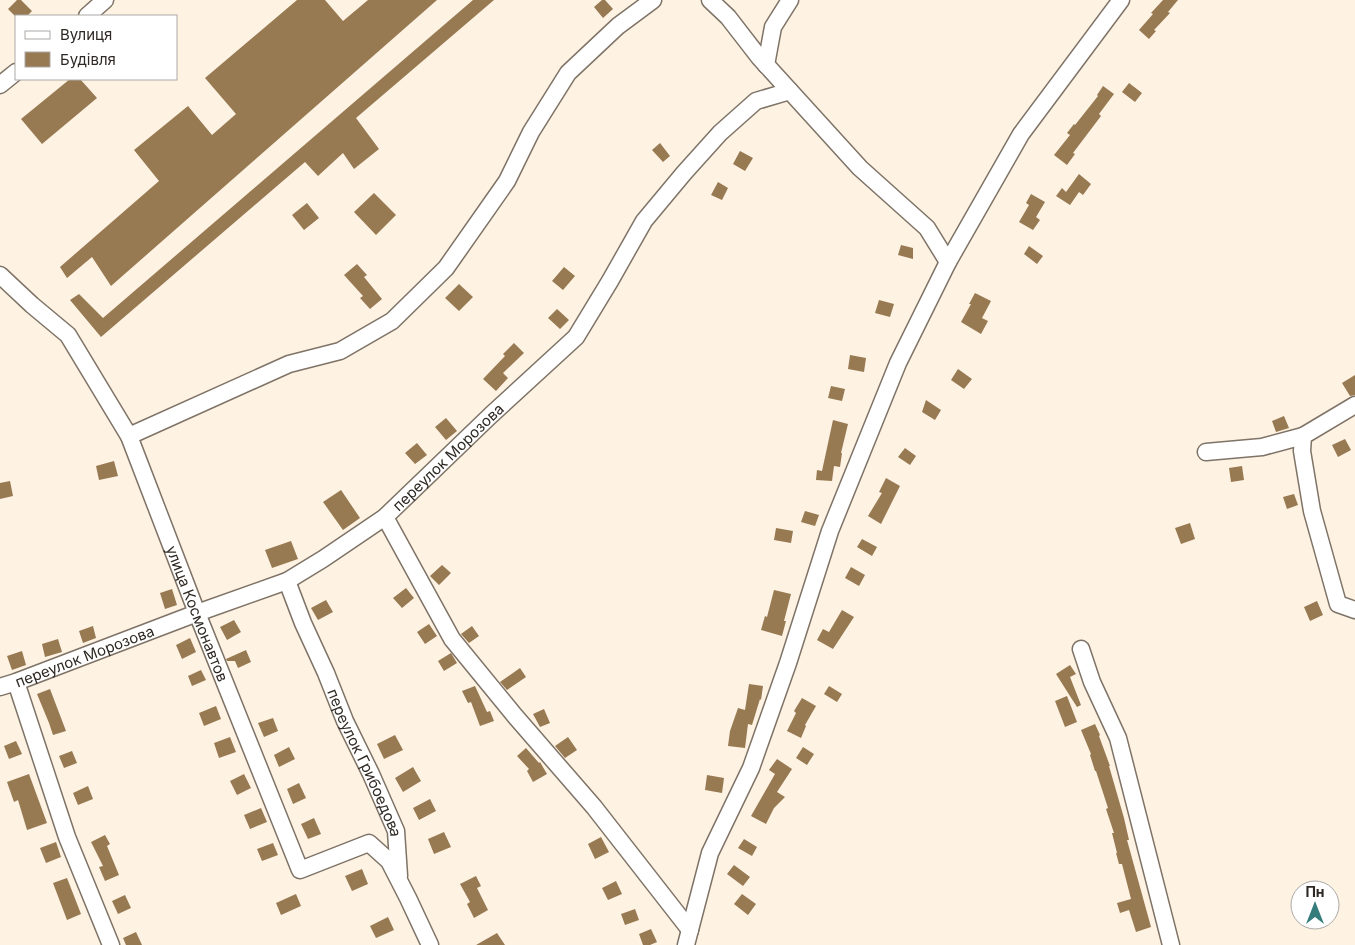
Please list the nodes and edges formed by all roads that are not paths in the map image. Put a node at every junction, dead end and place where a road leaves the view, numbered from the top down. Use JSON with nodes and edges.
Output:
{"nodes":[{"id":1,"x":105,"y":0,"type":"edge"},
{"id":2,"x":653,"y":0,"type":"edge"},
{"id":3,"x":710,"y":0,"type":"edge"},
{"id":4,"x":790,"y":0,"type":"edge"},
{"id":5,"x":1121,"y":0,"type":"edge"},
{"id":6,"x":88,"y":15,"type":"edge"},
{"id":7,"x":766,"y":65,"type":"junction"},
{"id":8,"x":15,"y":73,"type":"edge"},
{"id":9,"x":0,"y":85,"type":"edge"},
{"id":10,"x":790,"y":91,"type":"junction"},
{"id":11,"x":948,"y":262,"type":"junction"},
{"id":12,"x":0,"y":276,"type":"edge"},
{"id":13,"x":1355,"y":406,"type":"edge"},
{"id":14,"x":130,"y":436,"type":"junction"},
{"id":15,"x":1304,"y":436,"type":"junction"},
{"id":16,"x":1206,"y":452,"type":"dead end"},
{"id":17,"x":385,"y":517,"type":"junction"},
{"id":18,"x":287,"y":582,"type":"junction"},
{"id":19,"x":1355,"y":610,"type":"edge"},
{"id":20,"x":197,"y":613,"type":"junction"},
{"id":21,"x":1081,"y":649,"type":"dead end"},
{"id":22,"x":16,"y":682,"type":"junction"},
{"id":23,"x":0,"y":687,"type":"edge"},
{"id":24,"x":399,"y":880,"type":"junction"},
{"id":25,"x":688,"y":938,"type":"edge"},
{"id":26,"x":111,"y":945,"type":"edge"},
{"id":27,"x":430,"y":945,"type":"edge"},
{"id":28,"x":1171,"y":945,"type":"edge"}],
"edges":[{"from":1,"to":6,"type":"street"},
{"from":2,"to":14,"type":"street"},
{"from":3,"to":7,"type":"street"},
{"from":4,"to":7,"type":"street"},
{"from":5,"to":11,"type":"street"},
{"from":7,"to":10,"type":"street"},
{"from":8,"to":9,"type":"street"},
{"from":10,"to":11,"type":"street"},
{"from":10,"to":17,"type":"street","name":"переулок Морозова"},
{"from":11,"to":25,"type":"street"},
{"from":12,"to":14,"type":"street","name":"улица Космонавтов"},
{"from":13,"to":15,"type":"street"},
{"from":14,"to":20,"type":"street","name":"улица Космонавтов"},
{"from":15,"to":16,"type":"street"},
{"from":15,"to":19,"type":"street"},
{"from":17,"to":18,"type":"street","name":"переулок Морозова"},
{"from":17,"to":25,"type":"street"},
{"from":18,"to":20,"type":"street","name":"переулок Морозова"},
{"from":18,"to":24,"type":"street","name":"переулок Грибоедова"},
{"from":20,"to":22,"type":"street","name":"переулок Морозова"},
{"from":20,"to":24,"type":"street","name":"улица Космонавтов"},
{"from":21,"to":28,"type":"street"},
{"from":22,"to":23,"type":"street","name":"переулок Морозова"},
{"from":22,"to":26,"type":"street"},
{"from":24,"to":27,"type":"street","name":"переулок Грибоедова"}]}
